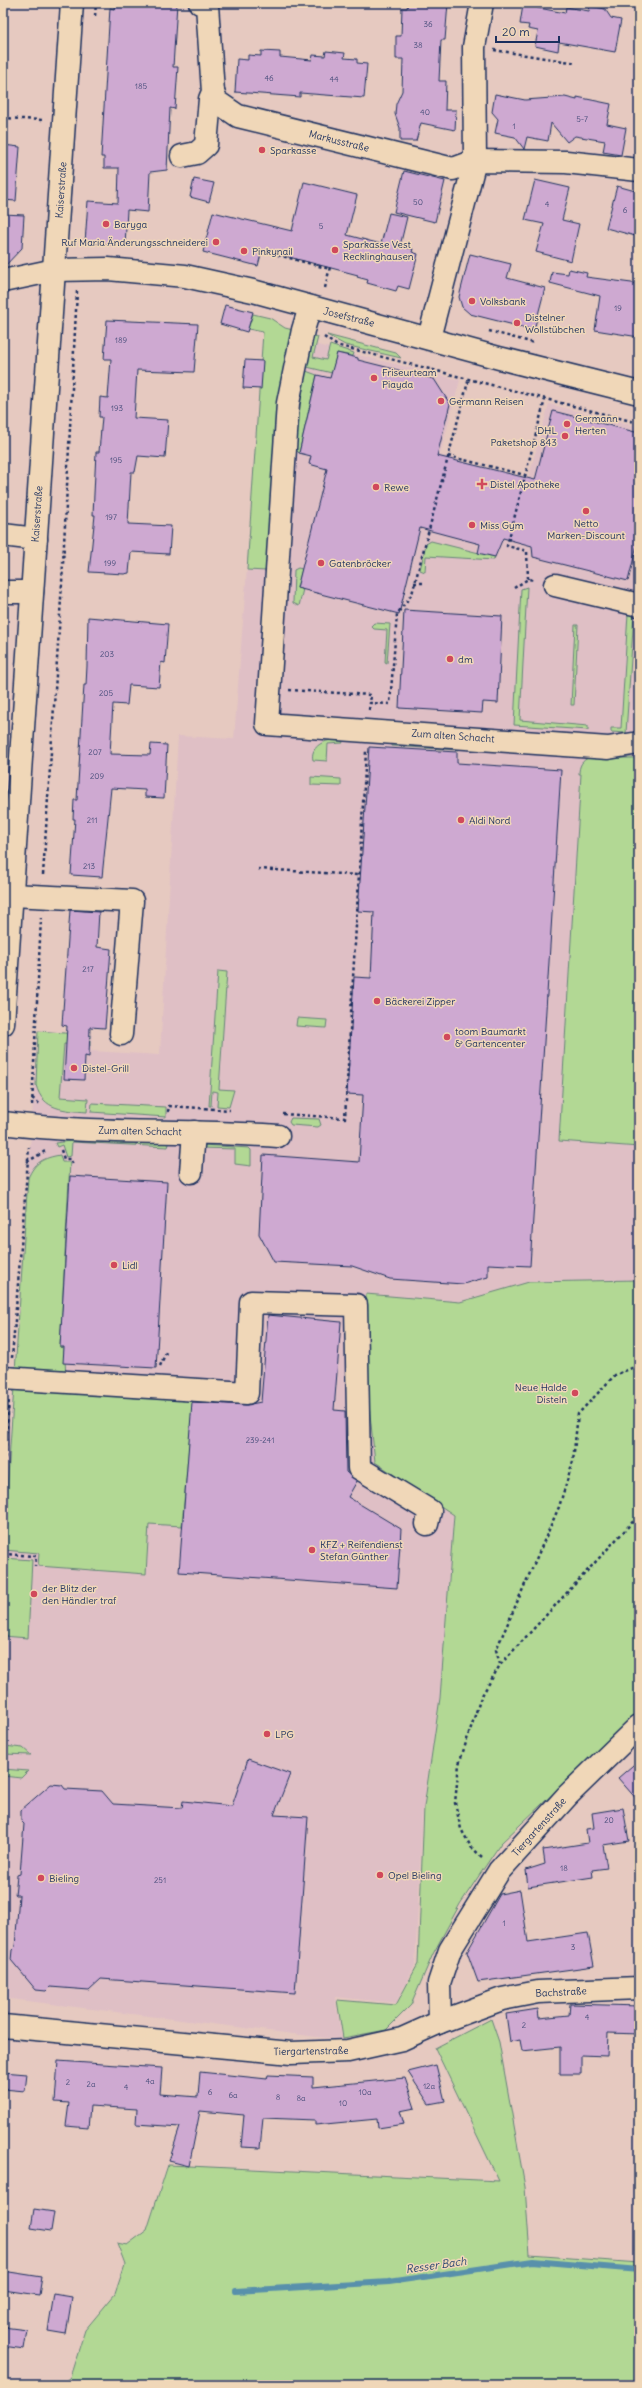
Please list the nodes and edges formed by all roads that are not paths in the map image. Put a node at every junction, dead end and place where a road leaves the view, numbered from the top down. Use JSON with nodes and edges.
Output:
{"nodes":[{"id":1,"x":72,"y":3,"type":"edge"},
{"id":2,"x":200,"y":3,"type":"edge"},
{"id":3,"x":482,"y":3,"type":"edge"},
{"id":4,"x":213,"y":92,"type":"junction"},
{"id":5,"x":182,"y":156,"type":"dead end"},
{"id":6,"x":474,"y":161,"type":"junction"},
{"id":7,"x":639,"y":170,"type":"edge"},
{"id":8,"x":55,"y":270,"type":"junction"},
{"id":9,"x":3,"y":281,"type":"edge"},
{"id":10,"x":310,"y":307,"type":"junction"},
{"id":11,"x":429,"y":338,"type":"junction"},
{"id":12,"x":639,"y":393,"type":"edge"},
{"id":13,"x":3,"y":535,"type":"edge"},
{"id":14,"x":36,"y":539,"type":"junction"},
{"id":15,"x":555,"y":585,"type":"dead end"},
{"id":16,"x":3,"y":592,"type":"edge"},
{"id":17,"x":32,"y":592,"type":"junction"},
{"id":18,"x":639,"y":605,"type":"edge"},
{"id":19,"x":639,"y":743,"type":"edge"},
{"id":20,"x":12,"y":895,"type":"junction"},
{"id":21,"x":3,"y":1024,"type":"edge"},
{"id":22,"x":121,"y":1034,"type":"dead end"},
{"id":23,"x":3,"y":1123,"type":"edge"},
{"id":24,"x":194,"y":1132,"type":"junction"},
{"id":25,"x":278,"y":1136,"type":"dead end"},
{"id":26,"x":191,"y":1172,"type":"dead end"},
{"id":27,"x":7,"y":1379,"type":"edge"},
{"id":28,"x":427,"y":1524,"type":"dead end"},
{"id":29,"x":639,"y":1726,"type":"edge"},
{"id":30,"x":639,"y":1988,"type":"edge"},
{"id":31,"x":440,"y":2022,"type":"junction"},
{"id":32,"x":3,"y":2026,"type":"edge"}],
"edges":[{"from":1,"to":8,"type":"street","name":"Kaiserstraße"},
{"from":2,"to":4,"type":"street"},
{"from":3,"to":6,"type":"street"},
{"from":4,"to":5,"type":"street"},
{"from":4,"to":6,"type":"street","name":"Markusstraße"},
{"from":6,"to":7,"type":"street","name":"Markusstraße"},
{"from":6,"to":11,"type":"street"},
{"from":8,"to":9,"type":"street","name":"Josefstraße"},
{"from":8,"to":10,"type":"street","name":"Josefstraße"},
{"from":8,"to":14,"type":"street","name":"Kaiserstraße"},
{"from":10,"to":11,"type":"street","name":"Josefstraße"},
{"from":10,"to":19,"type":"street","name":"Zum alten Schacht"},
{"from":11,"to":12,"type":"street","name":"Josefstraße"},
{"from":13,"to":14,"type":"street"},
{"from":14,"to":17,"type":"street","name":"Kaiserstraße"},
{"from":15,"to":18,"type":"street"},
{"from":16,"to":17,"type":"street"},
{"from":17,"to":20,"type":"street","name":"Kaiserstraße"},
{"from":20,"to":21,"type":"street","name":"Kaiserstraße"},
{"from":20,"to":22,"type":"street"},
{"from":23,"to":24,"type":"street","name":"Zum alten Schacht"},
{"from":24,"to":25,"type":"street","name":"Zum alten Schacht"},
{"from":24,"to":26,"type":"street"},
{"from":27,"to":28,"type":"street"},
{"from":29,"to":31,"type":"street","name":"Tiergartenstraße"},
{"from":30,"to":31,"type":"street","name":"Bachstraße"},
{"from":31,"to":32,"type":"street","name":"Tiergartenstraße"}]}
